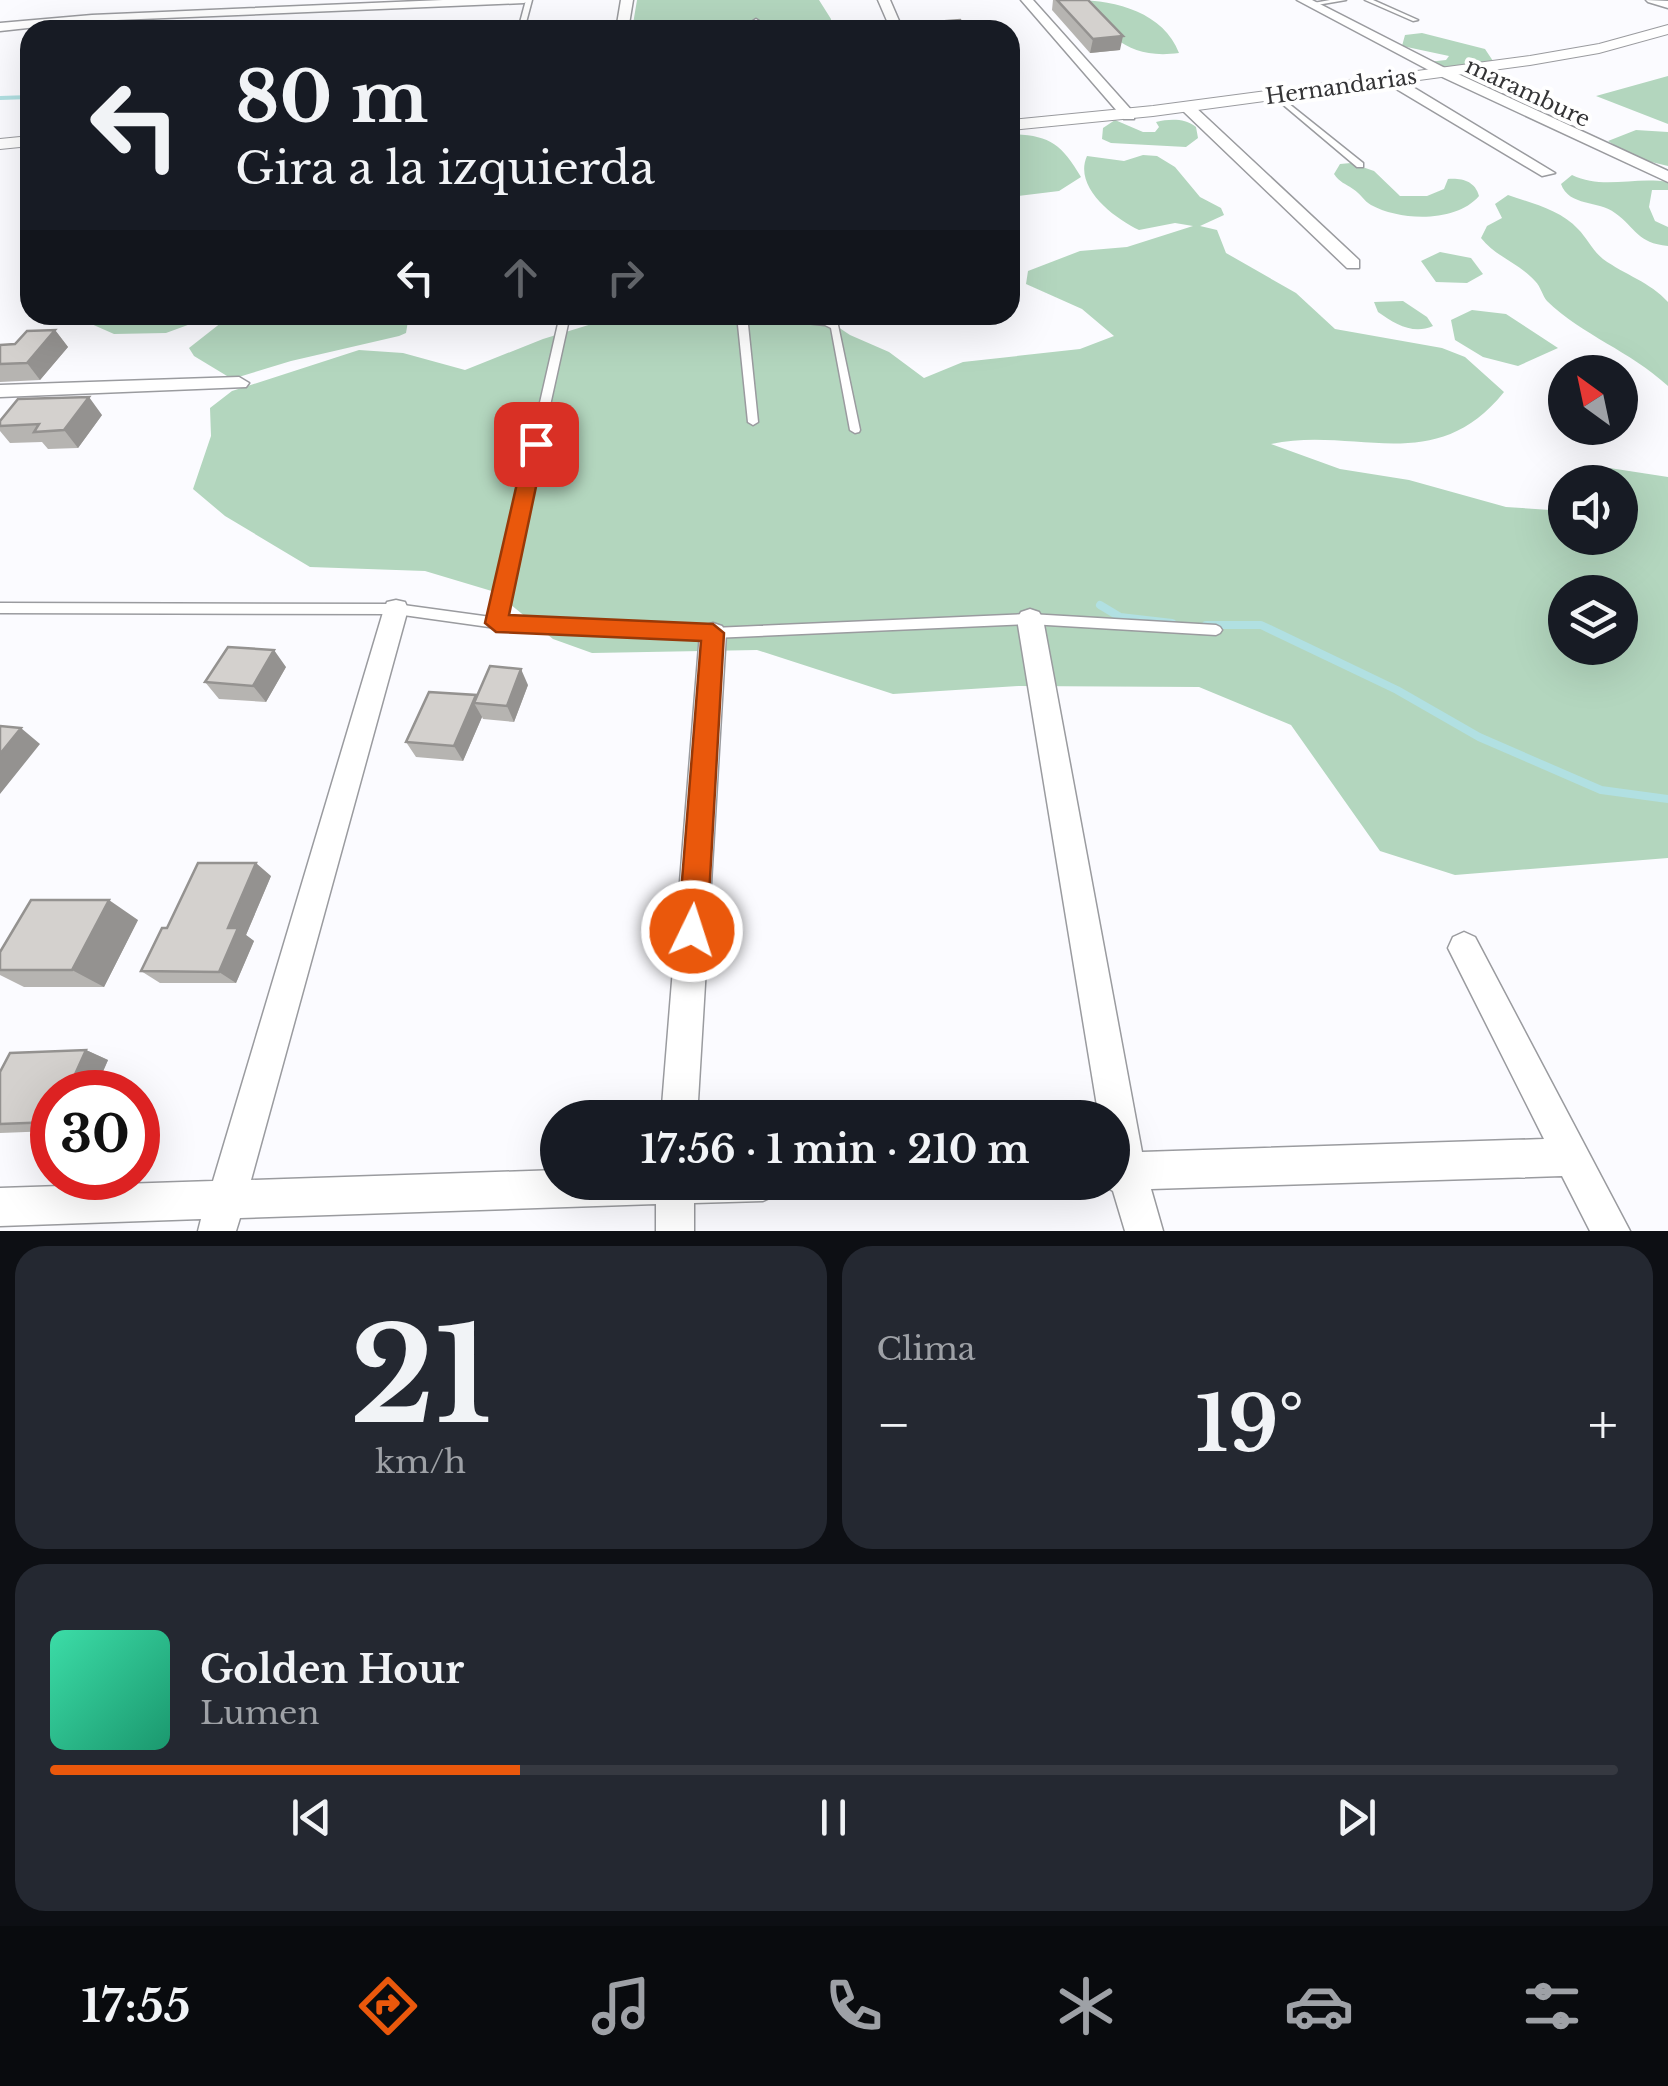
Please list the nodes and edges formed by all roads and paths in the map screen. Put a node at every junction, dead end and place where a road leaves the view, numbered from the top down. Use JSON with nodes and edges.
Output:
{"nodes":[{"id":1,"x":145,"y":0,"type":"edge"},
{"id":2,"x":527,"y":0,"type":"edge"},
{"id":3,"x":1027,"y":0,"type":"edge"},
{"id":4,"x":1343,"y":0,"type":"edge"},
{"id":5,"x":1368,"y":0,"type":"edge"},
{"id":6,"x":1652,"y":0,"type":"edge"},
{"id":7,"x":1307,"y":2,"type":"edge"},
{"id":8,"x":1668,"y":5,"type":"edge"},
{"id":9,"x":331,"y":9,"type":"edge"},
{"id":10,"x":130,"y":16,"type":"junction"},
{"id":11,"x":87,"y":20,"type":"edge"},
{"id":12,"x":126,"y":20,"type":"edge"},
{"id":13,"x":1414,"y":20,"type":"dead end"},
{"id":14,"x":1668,"y":29,"type":"edge"},
{"id":15,"x":1445,"y":72,"type":"junction"},
{"id":16,"x":1388,"y":78,"type":"junction"},
{"id":17,"x":1276,"y":96,"type":"junction"},
{"id":18,"x":1188,"y":108,"type":"junction"},
{"id":19,"x":1129,"y":116,"type":"junction"},
{"id":20,"x":1020,"y":124,"type":"edge"},
{"id":21,"x":1360,"y":165,"type":"dead end"},
{"id":22,"x":1547,"y":172,"type":"dead end"},
{"id":23,"x":1668,"y":177,"type":"edge"},
{"id":24,"x":1353,"y":264,"type":"dead end"},
{"id":25,"x":563,"y":325,"type":"edge"},
{"id":26,"x":743,"y":325,"type":"edge"},
{"id":27,"x":832,"y":325,"type":"edge"},
{"id":28,"x":239,"y":383,"type":"dead end"},
{"id":29,"x":0,"y":391,"type":"edge"},
{"id":30,"x":753,"y":422,"type":"dead end"},
{"id":31,"x":855,"y":430,"type":"dead end"},
{"id":32,"x":0,"y":608,"type":"edge"},
{"id":33,"x":396,"y":609,"type":"junction"},
{"id":34,"x":1030,"y":619,"type":"junction"},
{"id":35,"x":496,"y":623,"type":"junction"},
{"id":36,"x":1216,"y":630,"type":"dead end"},
{"id":37,"x":713,"y":633,"type":"junction"},
{"id":38,"x":1464,"y":948,"type":"dead end"},
{"id":39,"x":680,"y":1100,"type":"edge"},
{"id":40,"x":1108,"y":1100,"type":"edge"},
{"id":41,"x":1570,"y":1157,"type":"junction"},
{"id":42,"x":1130,"y":1172,"type":"edge"},
{"id":43,"x":540,"y":1193,"type":"edge"},
{"id":44,"x":1130,"y":1197,"type":"edge"},
{"id":45,"x":675,"y":1200,"type":"edge"},
{"id":46,"x":0,"y":1206,"type":"edge"},
{"id":47,"x":221,"y":1215,"type":"edge"},
{"id":48,"x":675,"y":1231,"type":"edge"},
{"id":49,"x":1144,"y":1231,"type":"edge"},
{"id":50,"x":1611,"y":1231,"type":"edge"}],
"edges":[{"from":1,"to":10,"type":"street"},
{"from":2,"to":9,"type":"street"},
{"from":3,"to":19,"type":"street"},
{"from":4,"to":7,"type":"lane"},
{"from":5,"to":13,"type":"lane"},
{"from":6,"to":8,"type":"street"},
{"from":7,"to":15,"type":"street"},
{"from":9,"to":10,"type":"street"},
{"from":10,"to":11,"type":"street"},
{"from":10,"to":12,"type":"street"},
{"from":14,"to":15,"type":"street","name":"Hernandarias"},
{"from":15,"to":16,"type":"street","name":"Hernandarias"},
{"from":15,"to":23,"type":"street"},
{"from":16,"to":17,"type":"street","name":"Hernandarias"},
{"from":16,"to":22,"type":"street"},
{"from":17,"to":18,"type":"street","name":"Hernandarias"},
{"from":17,"to":21,"type":"lane"},
{"from":18,"to":19,"type":"street","name":"Hernandarias"},
{"from":18,"to":24,"type":"street"},
{"from":19,"to":20,"type":"street","name":"Hernandarias"},
{"from":25,"to":35,"type":"lane"},
{"from":26,"to":30,"type":"lane"},
{"from":27,"to":31,"type":"lane"},
{"from":28,"to":29,"type":"street"},
{"from":32,"to":33,"type":"lane"},
{"from":33,"to":35,"type":"lane"},
{"from":33,"to":47,"type":"street"},
{"from":34,"to":36,"type":"lane"},
{"from":34,"to":37,"type":"lane"},
{"from":34,"to":40,"type":"street"},
{"from":35,"to":37,"type":"lane"},
{"from":37,"to":39,"type":"street"},
{"from":38,"to":41,"type":"street"},
{"from":41,"to":42,"type":"street"},
{"from":41,"to":50,"type":"street"},
{"from":43,"to":47,"type":"street"},
{"from":44,"to":49,"type":"street"},
{"from":45,"to":48,"type":"street"},
{"from":46,"to":47,"type":"street"}]}
